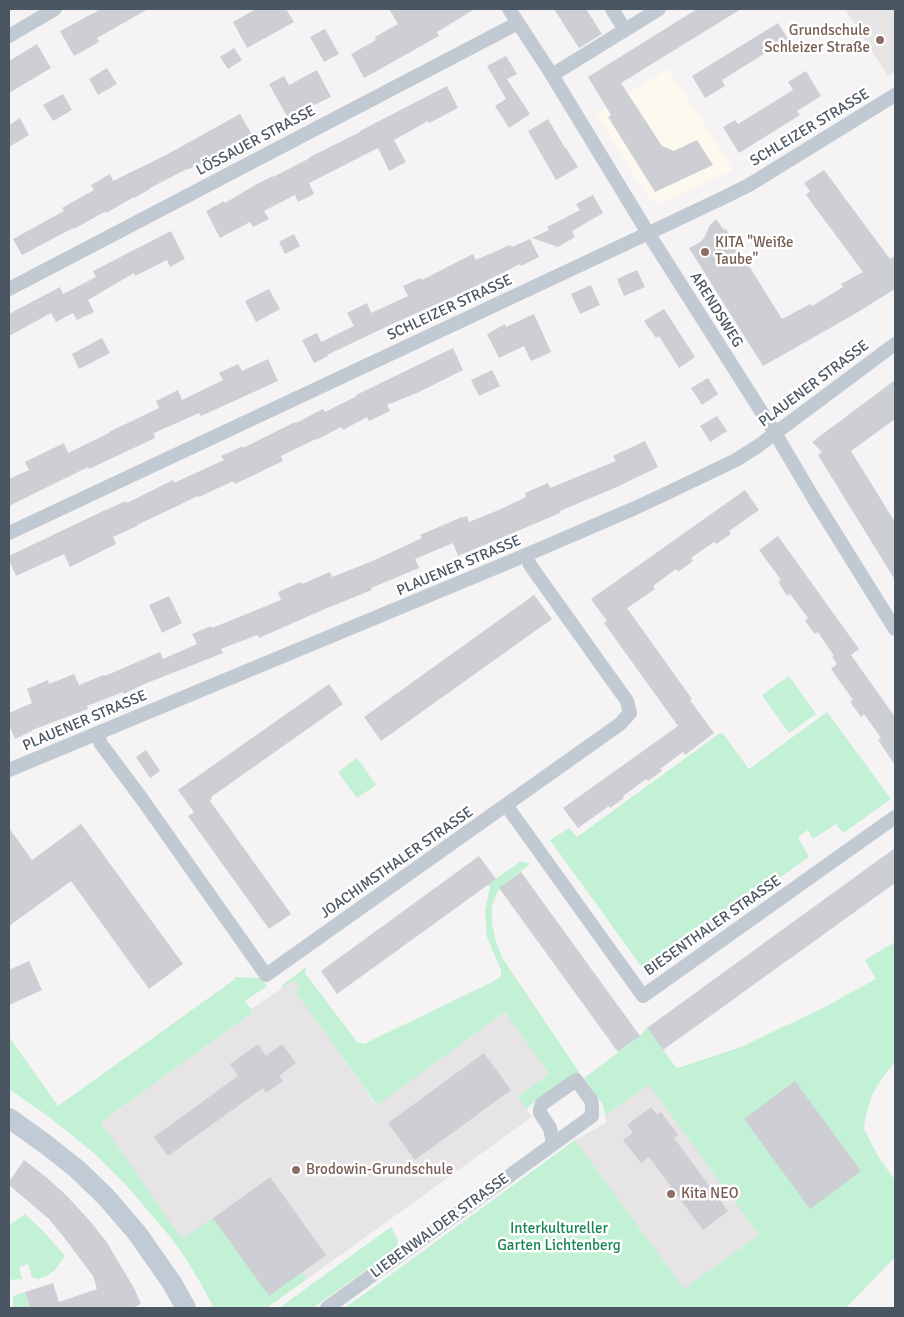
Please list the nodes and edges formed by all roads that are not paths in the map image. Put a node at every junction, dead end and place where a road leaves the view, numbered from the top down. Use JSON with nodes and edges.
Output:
{"nodes":[{"id":1,"x":55,"y":9,"type":"edge"},
{"id":2,"x":510,"y":9,"type":"edge"},
{"id":3,"x":612,"y":9,"type":"edge"},
{"id":4,"x":659,"y":9,"type":"edge"},
{"id":5,"x":518,"y":23,"type":"junction"},
{"id":6,"x":625,"y":30,"type":"junction"},
{"id":7,"x":9,"y":36,"type":"edge"},
{"id":8,"x":552,"y":75,"type":"junction"},
{"id":9,"x":895,"y":95,"type":"edge"},
{"id":10,"x":648,"y":233,"type":"junction"},
{"id":11,"x":9,"y":289,"type":"edge"},
{"id":12,"x":895,"y":344,"type":"edge"},
{"id":13,"x":776,"y":433,"type":"junction"},
{"id":14,"x":9,"y":533,"type":"edge"},
{"id":15,"x":526,"y":556,"type":"junction"},
{"id":16,"x":895,"y":629,"type":"edge"},
{"id":17,"x":96,"y":734,"type":"junction"},
{"id":18,"x":9,"y":770,"type":"edge"},
{"id":19,"x":506,"y":806,"type":"junction"},
{"id":20,"x":895,"y":817,"type":"edge"},
{"id":21,"x":9,"y":1118,"type":"edge"},
{"id":22,"x":553,"y":1144,"type":"junction"},
{"id":23,"x":186,"y":1308,"type":"edge"},
{"id":24,"x":327,"y":1308,"type":"edge"}],
"edges":[{"from":1,"to":7,"type":"street"},
{"from":2,"to":5,"type":"street","name":"ARENDSWEG"},
{"from":3,"to":6,"type":"street"},
{"from":4,"to":6,"type":"street"},
{"from":5,"to":8,"type":"street","name":"ARENDSWEG"},
{"from":5,"to":11,"type":"street","name":"LÖSSAUER STRASSE"},
{"from":6,"to":8,"type":"street"},
{"from":8,"to":10,"type":"street","name":"ARENDSWEG"},
{"from":9,"to":10,"type":"street","name":"SCHLEIZER STRASSE"},
{"from":10,"to":13,"type":"street","name":"ARENDSWEG"},
{"from":10,"to":14,"type":"street","name":"SCHLEIZER STRASSE"},
{"from":12,"to":13,"type":"street","name":"PLAUENER STRASSE"},
{"from":13,"to":15,"type":"street","name":"PLAUENER STRASSE"},
{"from":13,"to":16,"type":"street","name":"ARENDSWEG"},
{"from":15,"to":17,"type":"street","name":"PLAUENER STRASSE"},
{"from":15,"to":19,"type":"street","name":"JOACHIMSTHALER STRASSE"},
{"from":17,"to":18,"type":"street","name":"PLAUENER STRASSE"},
{"from":17,"to":19,"type":"street","name":"JOACHIMSTHALER STRASSE"},
{"from":19,"to":20,"type":"street","name":"BIESENTHALER STRASSE"},
{"from":21,"to":23,"type":"street"},
{"from":22,"to":22,"type":"street","name":"LIEBENWALDER STRASSE"},
{"from":22,"to":24,"type":"street","name":"LIEBENWALDER STRASSE"}]}
